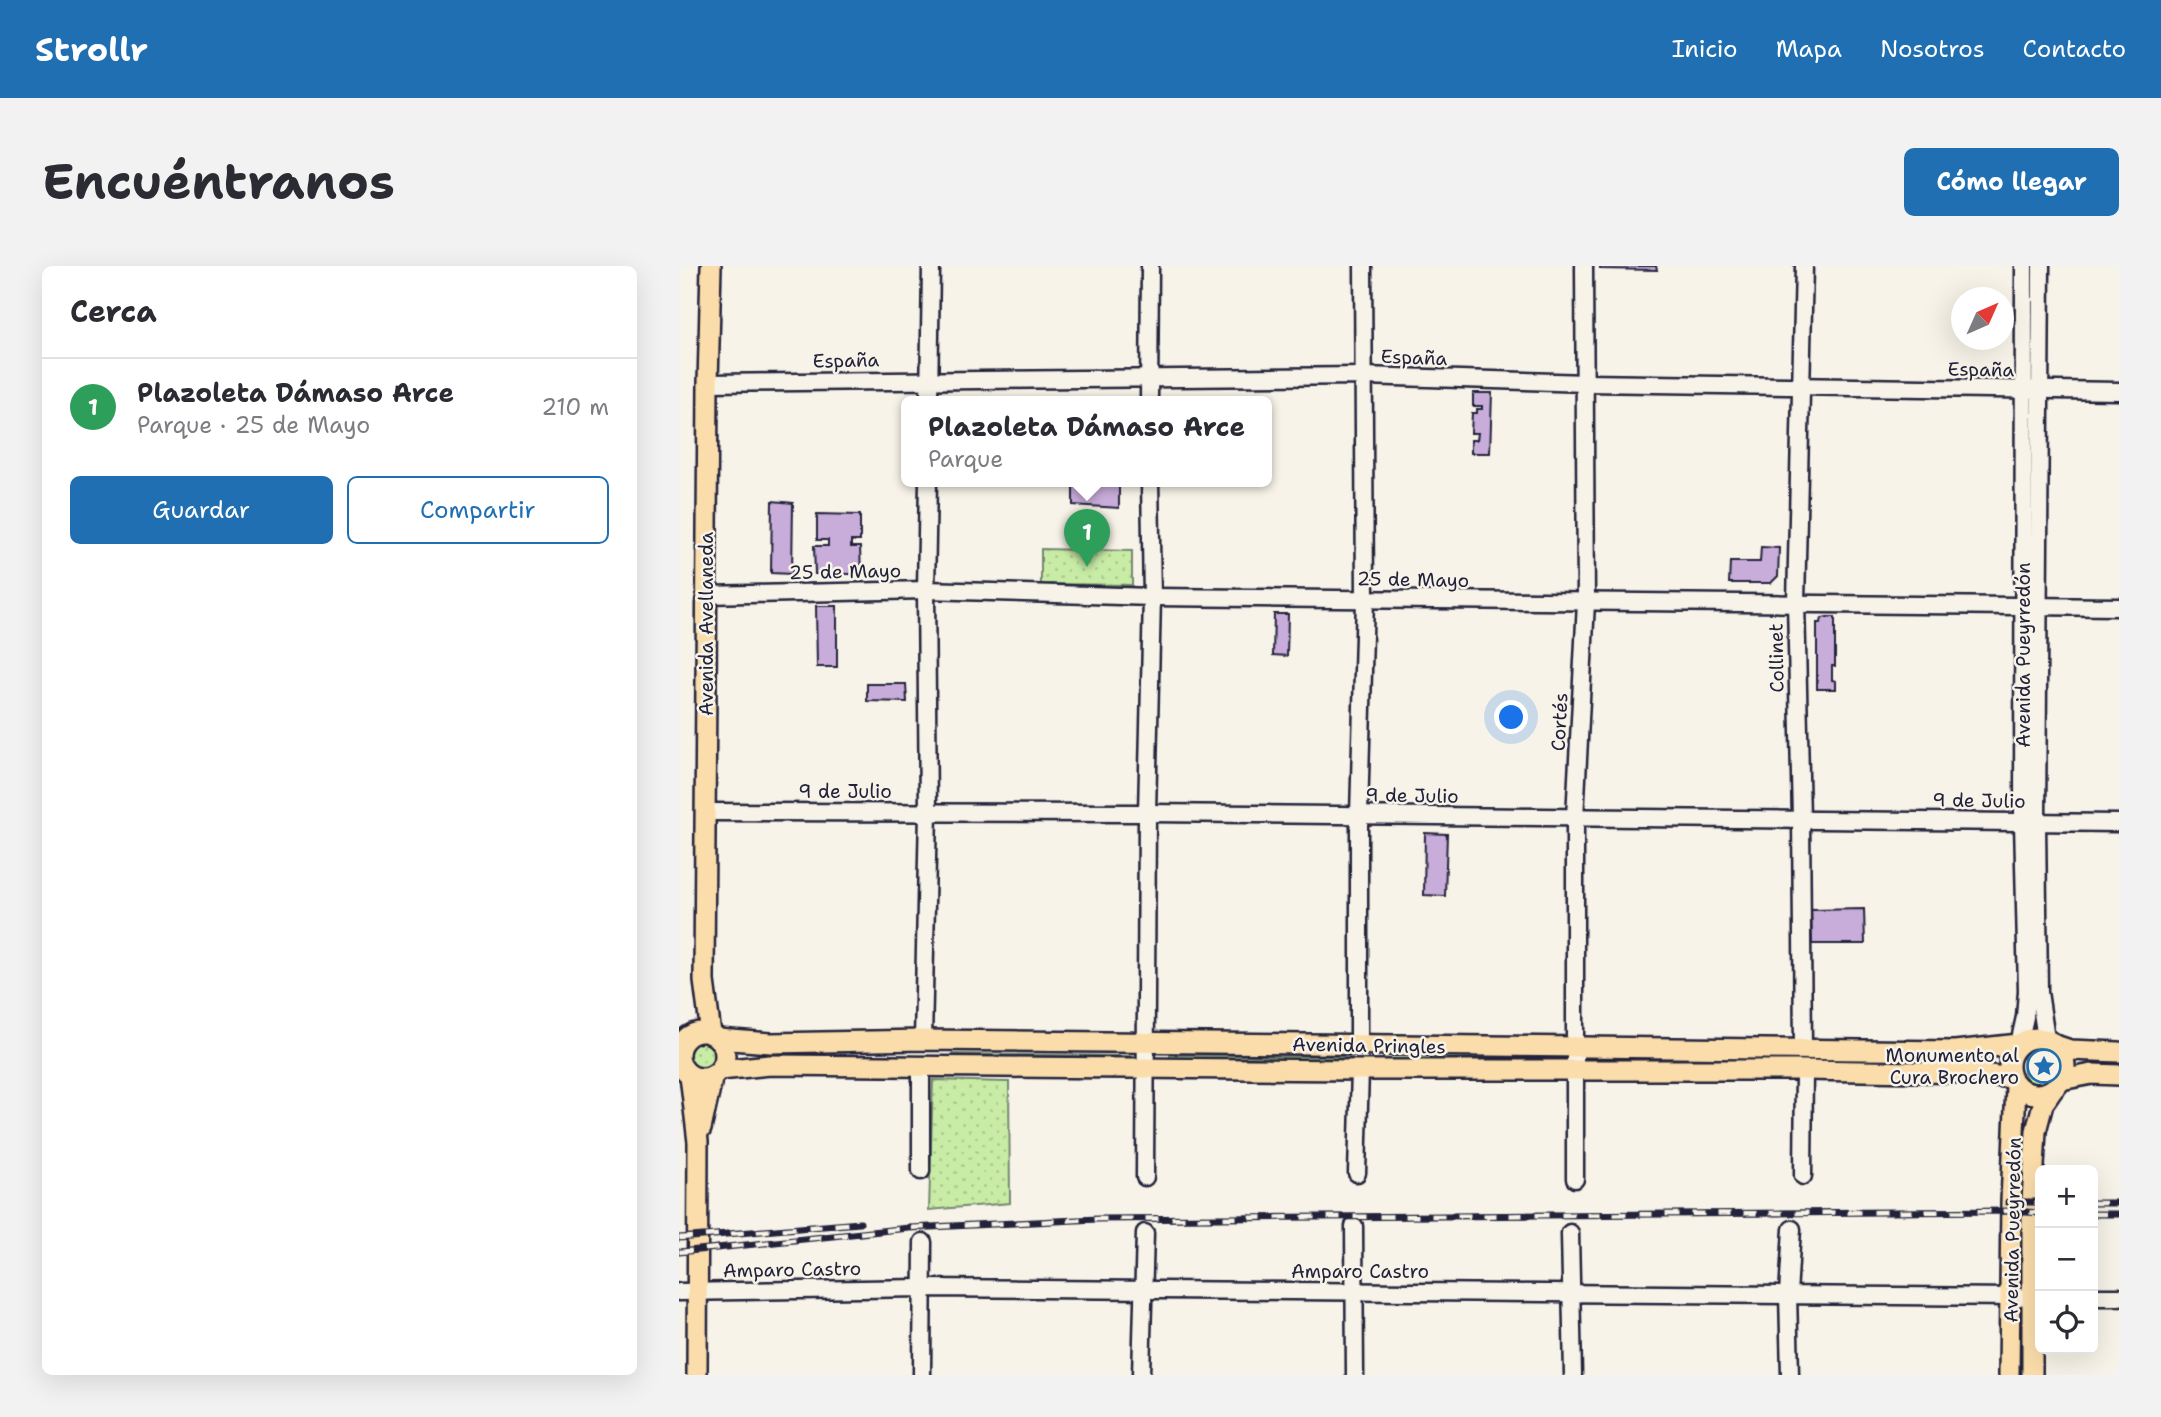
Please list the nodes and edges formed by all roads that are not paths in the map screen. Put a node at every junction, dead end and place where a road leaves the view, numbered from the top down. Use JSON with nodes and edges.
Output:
{"nodes":[{"id":1,"x":711,"y":266,"type":"edge"},
{"id":2,"x":932,"y":266,"type":"edge"},
{"id":3,"x":1150,"y":266,"type":"edge"},
{"id":4,"x":1363,"y":266,"type":"edge"},
{"id":5,"x":1584,"y":266,"type":"edge"},
{"id":6,"x":1804,"y":266,"type":"edge"},
{"id":7,"x":2024,"y":266,"type":"edge"},
{"id":8,"x":2041,"y":266,"type":"edge"},
{"id":9,"x":1363,"y":376,"type":"junction"},
{"id":10,"x":1148,"y":379,"type":"junction"},
{"id":11,"x":930,"y":380,"type":"junction"},
{"id":12,"x":708,"y":383,"type":"junction"},
{"id":13,"x":1586,"y":383,"type":"junction"},
{"id":14,"x":1801,"y":386,"type":"junction"},
{"id":15,"x":2032,"y":391,"type":"junction"},
{"id":16,"x":2119,"y":391,"type":"edge"},
{"id":17,"x":929,"y":396,"type":"edge"},
{"id":18,"x":1149,"y":396,"type":"edge"},
{"id":19,"x":928,"y":487,"type":"edge"},
{"id":20,"x":1150,"y":487,"type":"edge"},
{"id":21,"x":926,"y":590,"type":"junction"},
{"id":22,"x":706,"y":595,"type":"junction"},
{"id":23,"x":1152,"y":597,"type":"junction"},
{"id":24,"x":1365,"y":599,"type":"junction"},
{"id":25,"x":1796,"y":602,"type":"junction"},
{"id":26,"x":1586,"y":603,"type":"junction"},
{"id":27,"x":2031,"y":607,"type":"junction"},
{"id":28,"x":2119,"y":607,"type":"edge"},
{"id":29,"x":705,"y":812,"type":"junction"},
{"id":30,"x":928,"y":812,"type":"junction"},
{"id":31,"x":1147,"y":813,"type":"junction"},
{"id":32,"x":1359,"y":815,"type":"junction"},
{"id":33,"x":1576,"y":818,"type":"junction"},
{"id":34,"x":1801,"y":818,"type":"junction"},
{"id":35,"x":2030,"y":822,"type":"junction"},
{"id":36,"x":2119,"y":823,"type":"edge"},
{"id":37,"x":704,"y":981,"type":"junction"},
{"id":38,"x":689,"y":1037,"type":"junction"},
{"id":39,"x":715,"y":1037,"type":"junction"},
{"id":40,"x":923,"y":1040,"type":"junction"},
{"id":41,"x":2051,"y":1042,"type":"junction"},
{"id":42,"x":1146,"y":1043,"type":"junction"},
{"id":43,"x":2019,"y":1044,"type":"junction"},
{"id":44,"x":1359,"y":1045,"type":"junction"},
{"id":45,"x":1574,"y":1048,"type":"junction"},
{"id":46,"x":1803,"y":1049,"type":"junction"},
{"id":47,"x":2119,"y":1052,"type":"edge"},
{"id":48,"x":683,"y":1063,"type":"edge"},
{"id":49,"x":921,"y":1066,"type":"junction"},
{"id":50,"x":1146,"y":1069,"type":"junction"},
{"id":51,"x":1573,"y":1069,"type":"junction"},
{"id":52,"x":1360,"y":1070,"type":"junction"},
{"id":53,"x":1804,"y":1070,"type":"junction"},
{"id":54,"x":716,"y":1073,"type":"junction"},
{"id":55,"x":2119,"y":1075,"type":"edge"},
{"id":56,"x":2013,"y":1082,"type":"junction"},
{"id":57,"x":2058,"y":1084,"type":"junction"},
{"id":58,"x":698,"y":1142,"type":"junction"},
{"id":59,"x":921,"y":1171,"type":"dead end"},
{"id":60,"x":1357,"y":1173,"type":"dead end"},
{"id":61,"x":1803,"y":1175,"type":"dead end"},
{"id":62,"x":1145,"y":1177,"type":"dead end"},
{"id":63,"x":1575,"y":1179,"type":"dead end"},
{"id":64,"x":1354,"y":1226,"type":"dead end"},
{"id":65,"x":1792,"y":1230,"type":"dead end"},
{"id":66,"x":1145,"y":1233,"type":"dead end"},
{"id":67,"x":1570,"y":1233,"type":"dead end"},
{"id":68,"x":923,"y":1242,"type":"dead end"},
{"id":69,"x":922,"y":1288,"type":"junction"},
{"id":70,"x":1143,"y":1290,"type":"junction"},
{"id":71,"x":2037,"y":1291,"type":"edge"},
{"id":72,"x":688,"y":1292,"type":"edge"},
{"id":73,"x":1355,"y":1292,"type":"junction"},
{"id":74,"x":1572,"y":1292,"type":"junction"},
{"id":75,"x":1789,"y":1294,"type":"junction"},
{"id":76,"x":2010,"y":1297,"type":"junction"},
{"id":77,"x":2035,"y":1297,"type":"edge"},
{"id":78,"x":2098,"y":1297,"type":"edge"},
{"id":79,"x":2119,"y":1297,"type":"edge"},
{"id":80,"x":2035,"y":1328,"type":"edge"},
{"id":81,"x":697,"y":1375,"type":"edge"},
{"id":82,"x":922,"y":1375,"type":"edge"},
{"id":83,"x":1141,"y":1375,"type":"edge"},
{"id":84,"x":1355,"y":1375,"type":"edge"},
{"id":85,"x":1573,"y":1375,"type":"edge"},
{"id":86,"x":1790,"y":1375,"type":"edge"},
{"id":87,"x":2009,"y":1375,"type":"edge"},
{"id":88,"x":2032,"y":1375,"type":"edge"}],
"edges":[{"from":1,"to":12,"type":"main road","name":"Avenida Avellaneda"},
{"from":2,"to":11,"type":"street"},
{"from":3,"to":10,"type":"street"},
{"from":4,"to":9,"type":"street"},
{"from":5,"to":13,"type":"street","name":"Cortés"},
{"from":6,"to":14,"type":"street","name":"Collinet"},
{"from":7,"to":15,"type":"street","name":"Avenida Pueyrredón"},
{"from":8,"to":15,"type":"street","name":"Avenida Pueyrredón"},
{"from":9,"to":10,"type":"street","name":"España"},
{"from":9,"to":13,"type":"street","name":"España"},
{"from":9,"to":24,"type":"street"},
{"from":10,"to":11,"type":"street","name":"España"},
{"from":10,"to":18,"type":"street"},
{"from":11,"to":12,"type":"street","name":"España"},
{"from":11,"to":17,"type":"street"},
{"from":12,"to":22,"type":"main road","name":"Avenida Avellaneda"},
{"from":13,"to":14,"type":"street","name":"España"},
{"from":13,"to":26,"type":"street","name":"Cortés"},
{"from":14,"to":15,"type":"street","name":"España"},
{"from":14,"to":25,"type":"street","name":"Collinet"},
{"from":15,"to":16,"type":"street","name":"España"},
{"from":15,"to":27,"type":"street","name":"Avenida Pueyrredón"},
{"from":19,"to":21,"type":"street"},
{"from":20,"to":23,"type":"street"},
{"from":21,"to":22,"type":"street","name":"25 de Mayo"},
{"from":21,"to":23,"type":"street","name":"25 de Mayo"},
{"from":21,"to":30,"type":"street"},
{"from":22,"to":29,"type":"main road","name":"Avenida Avellaneda"},
{"from":23,"to":24,"type":"street","name":"25 de Mayo"},
{"from":23,"to":31,"type":"street"},
{"from":24,"to":26,"type":"street","name":"25 de Mayo"},
{"from":24,"to":32,"type":"street"},
{"from":25,"to":26,"type":"street","name":"25 de Mayo"},
{"from":25,"to":27,"type":"street","name":"25 de Mayo"},
{"from":25,"to":34,"type":"street","name":"Collinet"},
{"from":26,"to":33,"type":"street","name":"Cortés"},
{"from":27,"to":28,"type":"street","name":"25 de Mayo"},
{"from":27,"to":35,"type":"street","name":"Avenida Pueyrredón"},
{"from":29,"to":30,"type":"street","name":"9 de Julio"},
{"from":29,"to":37,"type":"main road","name":"Avenida Avellaneda"},
{"from":30,"to":31,"type":"street","name":"9 de Julio"},
{"from":30,"to":40,"type":"street"},
{"from":31,"to":32,"type":"street","name":"9 de Julio"},
{"from":31,"to":42,"type":"street"},
{"from":32,"to":33,"type":"street","name":"9 de Julio"},
{"from":32,"to":44,"type":"street"},
{"from":33,"to":34,"type":"street","name":"9 de Julio"},
{"from":33,"to":45,"type":"street","name":"Cortés"},
{"from":34,"to":35,"type":"street","name":"9 de Julio"},
{"from":34,"to":46,"type":"street","name":"Collinet"},
{"from":35,"to":36,"type":"street","name":"9 de Julio"},
{"from":35,"to":41,"type":"street","name":"Avenida Pueyrredón"},
{"from":35,"to":43,"type":"street","name":"Avenida Pueyrredón"},
{"from":37,"to":38,"type":"main road","name":"Avenida Avellaneda"},
{"from":37,"to":39,"type":"main road","name":"Avenida Avellaneda"},
{"from":38,"to":39,"type":"main road"},
{"from":38,"to":48,"type":"main road"},
{"from":39,"to":40,"type":"main road","name":"Avenida Pringles"},
{"from":39,"to":54,"type":"main road"},
{"from":40,"to":42,"type":"main road","name":"Avenida Pringles"},
{"from":41,"to":43,"type":"main road"},
{"from":41,"to":47,"type":"main road"},
{"from":41,"to":57,"type":"main road"},
{"from":42,"to":44,"type":"main road","name":"Avenida Pringles"},
{"from":42,"to":50,"type":"street"},
{"from":43,"to":46,"type":"main road","name":"Avenida Pringles"},
{"from":43,"to":56,"type":"main road"},
{"from":44,"to":45,"type":"main road","name":"Avenida Pringles"},
{"from":45,"to":46,"type":"main road","name":"Avenida Pringles"},
{"from":45,"to":51,"type":"street","name":"Cortés"},
{"from":48,"to":54,"type":"main road"},
{"from":48,"to":58,"type":"main road"},
{"from":49,"to":50,"type":"main road","name":"Avenida Pringles"},
{"from":49,"to":54,"type":"main road","name":"Avenida Pringles"},
{"from":49,"to":59,"type":"street"},
{"from":50,"to":52,"type":"main road","name":"Avenida Pringles"},
{"from":50,"to":62,"type":"street"},
{"from":51,"to":52,"type":"main road","name":"Avenida Pringles"},
{"from":51,"to":53,"type":"main road","name":"Avenida Pringles"},
{"from":51,"to":63,"type":"street","name":"Cortés"},
{"from":52,"to":60,"type":"street"},
{"from":53,"to":56,"type":"main road","name":"Avenida Pringles"},
{"from":53,"to":61,"type":"street"},
{"from":54,"to":58,"type":"main road"},
{"from":55,"to":57,"type":"main road"},
{"from":56,"to":57,"type":"main road"},
{"from":56,"to":76,"type":"main road","name":"Avenida Pueyrredón"},
{"from":57,"to":71,"type":"main road","name":"Avenida Pueyrredón"},
{"from":58,"to":72,"type":"main road"},
{"from":64,"to":73,"type":"street"},
{"from":65,"to":75,"type":"street"},
{"from":66,"to":70,"type":"street"},
{"from":67,"to":74,"type":"street"},
{"from":68,"to":69,"type":"street"},
{"from":69,"to":70,"type":"street","name":"Amparo Castro"},
{"from":69,"to":72,"type":"street","name":"Amparo Castro"},
{"from":69,"to":82,"type":"street"},
{"from":70,"to":73,"type":"street","name":"Amparo Castro"},
{"from":70,"to":83,"type":"street"},
{"from":72,"to":81,"type":"main road"},
{"from":73,"to":74,"type":"street","name":"Amparo Castro"},
{"from":73,"to":84,"type":"street"},
{"from":74,"to":75,"type":"street","name":"Amparo Castro"},
{"from":74,"to":85,"type":"street"},
{"from":75,"to":76,"type":"street","name":"Amparo Castro"},
{"from":75,"to":86,"type":"street"},
{"from":76,"to":77,"type":"street","name":"Amparo Castro"},
{"from":76,"to":87,"type":"main road","name":"Avenida Pueyrredón"},
{"from":78,"to":79,"type":"street"},
{"from":80,"to":88,"type":"main road","name":"Avenida Pueyrredón"}]}
